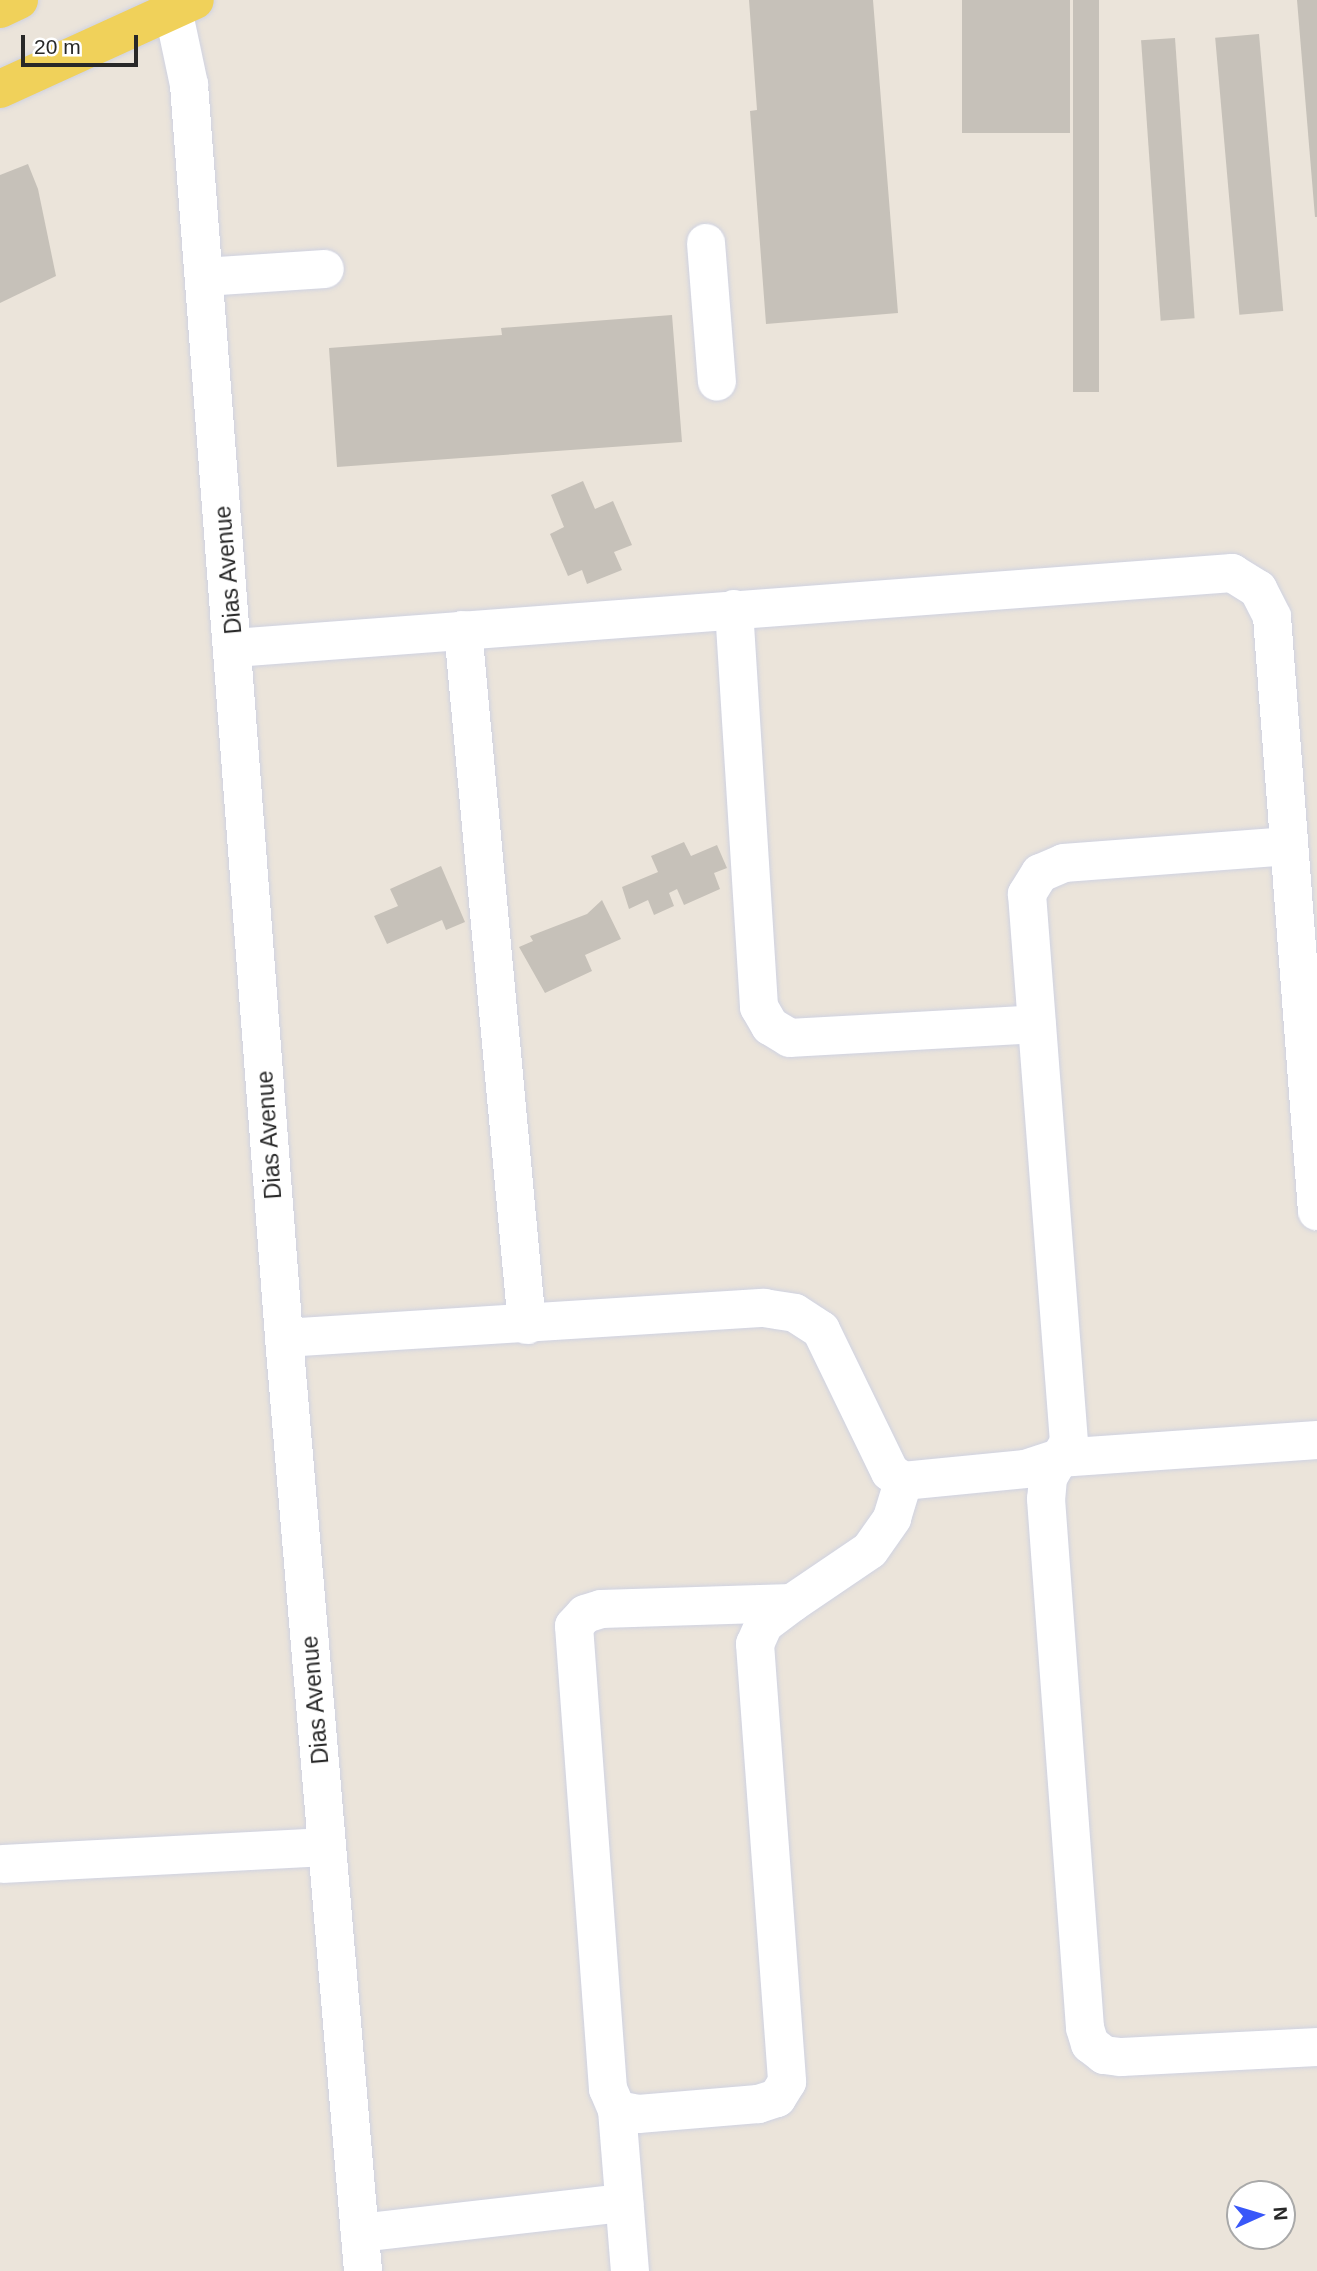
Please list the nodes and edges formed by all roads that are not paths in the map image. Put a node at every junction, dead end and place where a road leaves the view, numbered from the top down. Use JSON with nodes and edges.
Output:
{"nodes":[{"id":1,"x":19,"y":0,"type":"edge"},
{"id":2,"x":180,"y":3,"type":"edge"},
{"id":3,"x":0,"y":9,"type":"edge"},
{"id":4,"x":0,"y":89,"type":"edge"},
{"id":5,"x":706,"y":243,"type":"dead end"},
{"id":6,"x":325,"y":269,"type":"dead end"},
{"id":7,"x":204,"y":277,"type":"junction"},
{"id":8,"x":717,"y":382,"type":"dead end"},
{"id":9,"x":734,"y":609,"type":"junction"},
{"id":10,"x":463,"y":630,"type":"junction"},
{"id":11,"x":234,"y":648,"type":"junction"},
{"id":12,"x":1289,"y":846,"type":"junction"},
{"id":13,"x":1037,"y":1024,"type":"junction"},
{"id":14,"x":1317,"y":1211,"type":"edge"},
{"id":15,"x":527,"y":1325,"type":"junction"},
{"id":16,"x":284,"y":1338,"type":"junction"},
{"id":17,"x":1317,"y":1440,"type":"edge"},
{"id":18,"x":1059,"y":1458,"type":"junction"},
{"id":19,"x":903,"y":1481,"type":"junction"},
{"id":20,"x":792,"y":1603,"type":"junction"},
{"id":21,"x":327,"y":1847,"type":"junction"},
{"id":22,"x":3,"y":1864,"type":"dead end"},
{"id":23,"x":1317,"y":2048,"type":"edge"},
{"id":24,"x":617,"y":2110,"type":"junction"},
{"id":25,"x":624,"y":2203,"type":"junction"},
{"id":26,"x":360,"y":2233,"type":"junction"},
{"id":27,"x":363,"y":2271,"type":"edge"},
{"id":28,"x":630,"y":2271,"type":"edge"}],
"edges":[{"from":1,"to":3,"type":"main road"},
{"from":2,"to":4,"type":"main road"},
{"from":2,"to":7,"type":"street","name":"Dias Avenue"},
{"from":5,"to":8,"type":"street"},
{"from":6,"to":7,"type":"street"},
{"from":7,"to":11,"type":"street","name":"Dias Avenue"},
{"from":9,"to":10,"type":"street"},
{"from":9,"to":12,"type":"street"},
{"from":9,"to":13,"type":"street"},
{"from":10,"to":11,"type":"street"},
{"from":10,"to":15,"type":"street"},
{"from":11,"to":16,"type":"street","name":"Dias Avenue"},
{"from":12,"to":13,"type":"street"},
{"from":12,"to":14,"type":"street"},
{"from":13,"to":18,"type":"street"},
{"from":15,"to":16,"type":"street"},
{"from":15,"to":19,"type":"street"},
{"from":16,"to":21,"type":"street","name":"Dias Avenue"},
{"from":17,"to":18,"type":"street"},
{"from":18,"to":19,"type":"street"},
{"from":18,"to":23,"type":"street"},
{"from":19,"to":20,"type":"street"},
{"from":20,"to":24,"type":"street"},
{"from":20,"to":24,"type":"street"},
{"from":21,"to":22,"type":"street"},
{"from":21,"to":26,"type":"street","name":"Dias Avenue"},
{"from":24,"to":25,"type":"street"},
{"from":25,"to":26,"type":"street"},
{"from":25,"to":28,"type":"street"},
{"from":26,"to":27,"type":"street","name":"Dias Avenue"}]}
